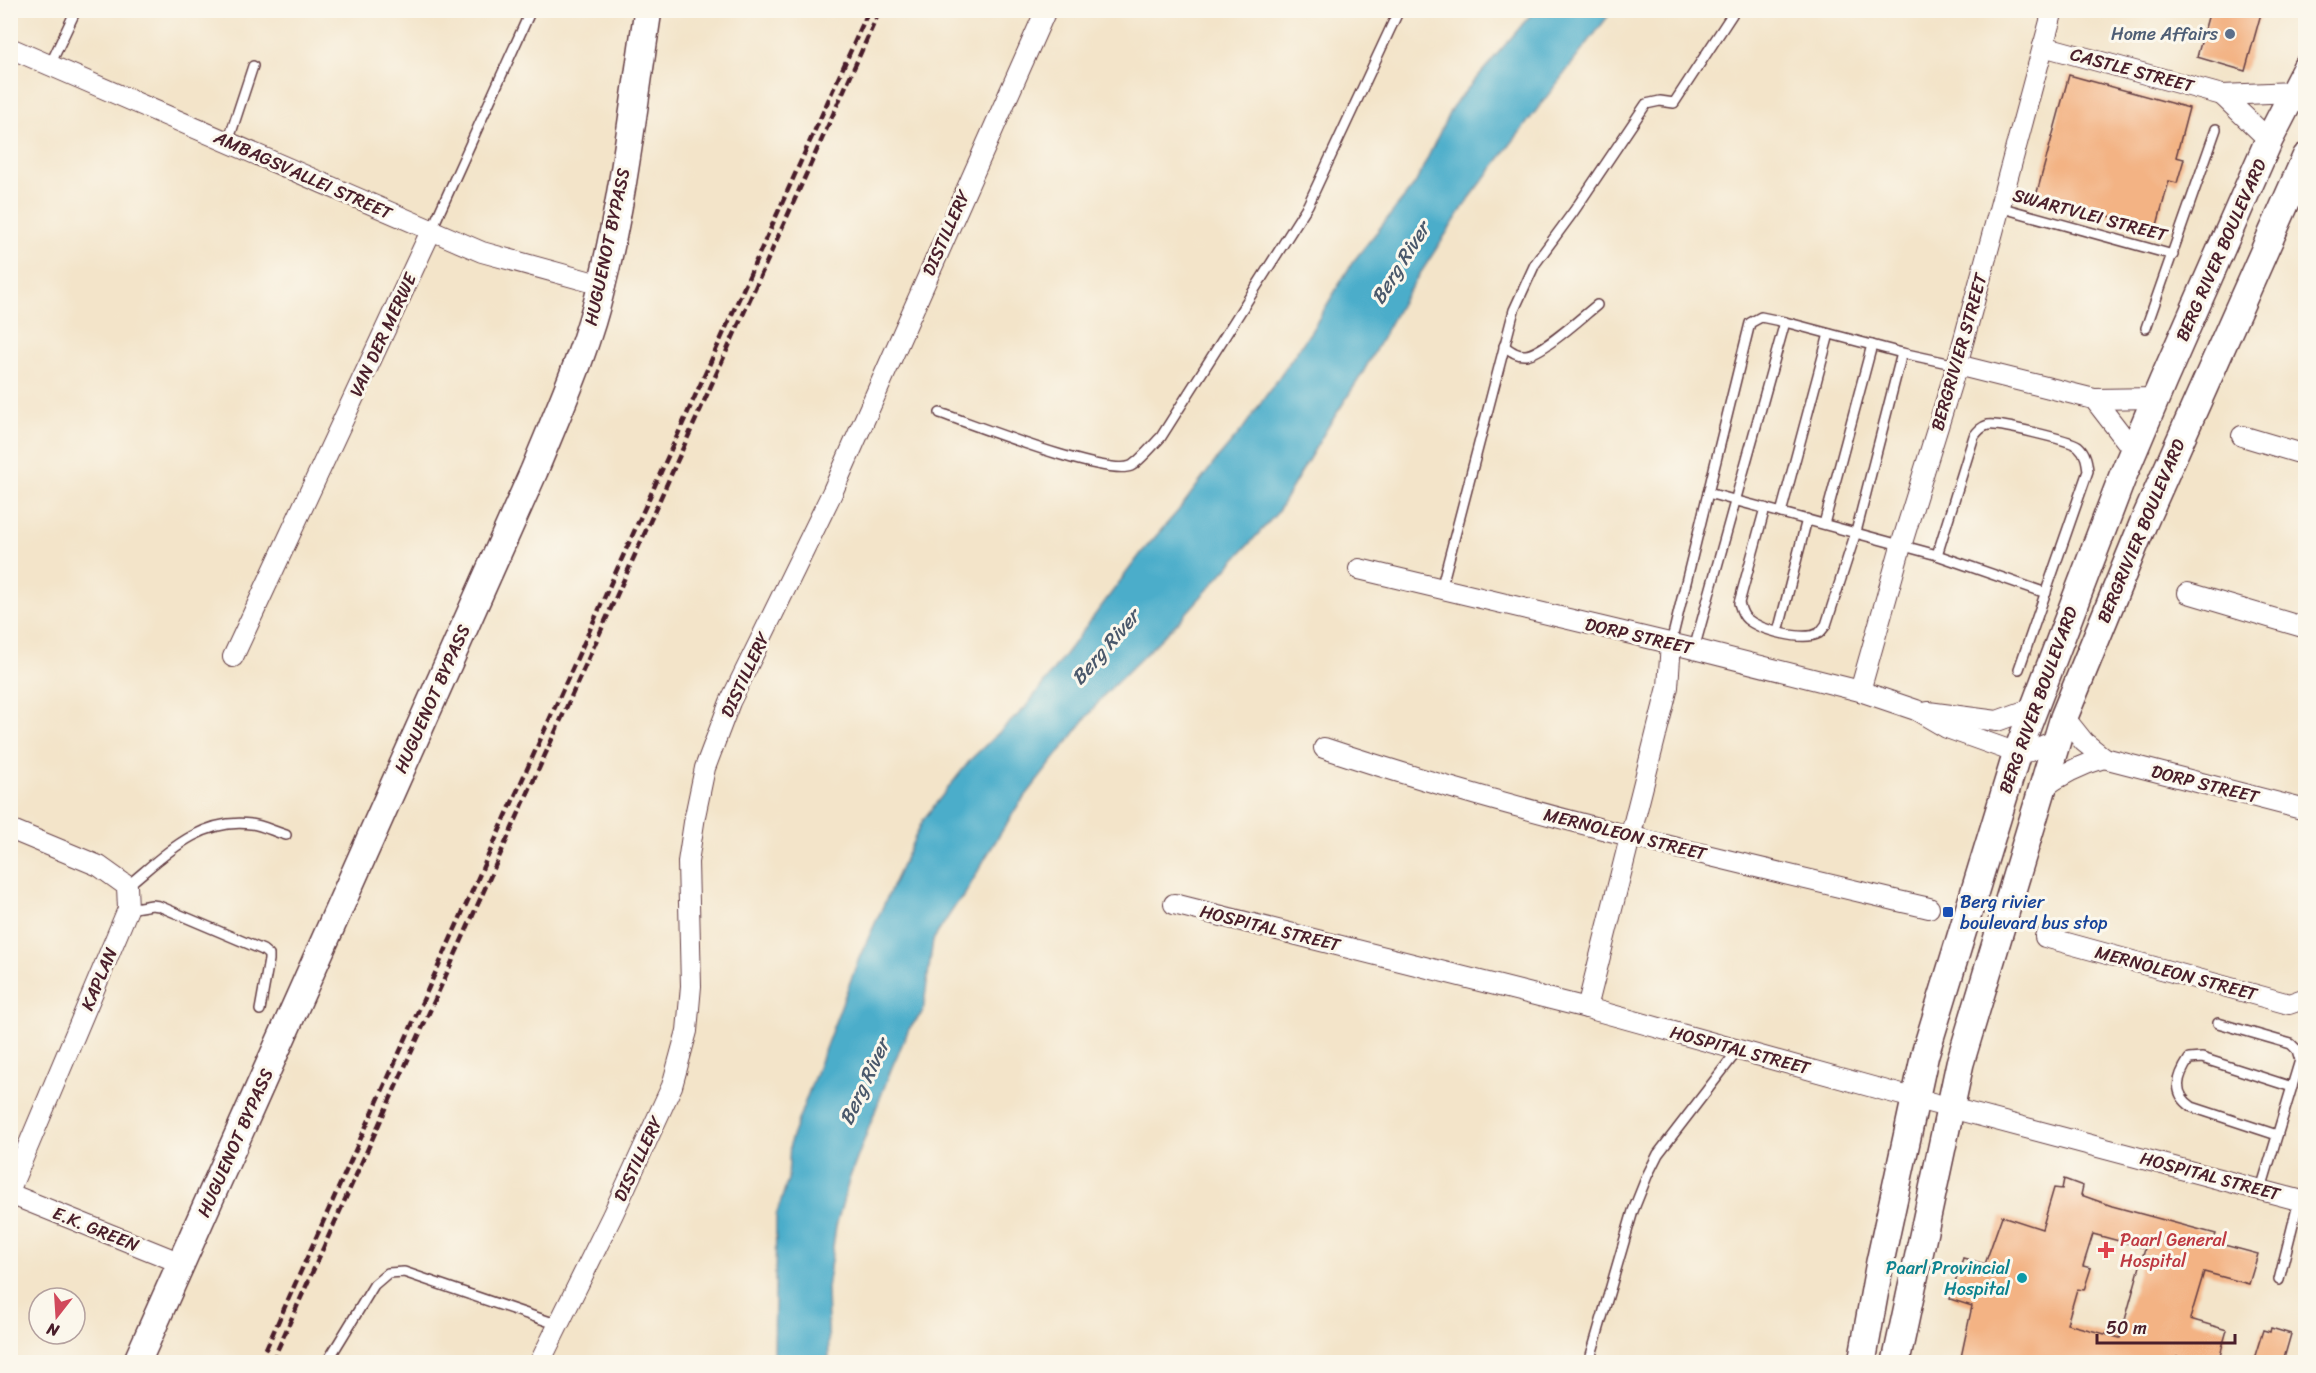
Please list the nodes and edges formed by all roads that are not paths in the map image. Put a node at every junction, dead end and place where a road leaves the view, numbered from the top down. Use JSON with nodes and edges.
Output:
{"nodes":[{"id":1,"x":76,"y":10,"type":"edge"},
{"id":2,"x":531,"y":10,"type":"edge"},
{"id":3,"x":648,"y":10,"type":"edge"},
{"id":4,"x":1046,"y":10,"type":"edge"},
{"id":5,"x":1399,"y":10,"type":"edge"},
{"id":6,"x":1735,"y":10,"type":"edge"},
{"id":7,"x":2053,"y":10,"type":"edge"},
{"id":8,"x":2043,"y":46,"type":"junction"},
{"id":9,"x":10,"y":48,"type":"edge"},
{"id":10,"x":50,"y":65,"type":"junction"},
{"id":11,"x":253,"y":66,"type":"dead end"},
{"id":12,"x":2306,"y":68,"type":"edge"},
{"id":13,"x":2294,"y":92,"type":"junction"},
{"id":14,"x":2222,"y":95,"type":"junction"},
{"id":15,"x":2216,"y":129,"type":"dead end"},
{"id":16,"x":2268,"y":140,"type":"junction"},
{"id":17,"x":228,"y":142,"type":"junction"},
{"id":18,"x":2306,"y":157,"type":"edge"},
{"id":19,"x":1999,"y":207,"type":"junction"},
{"id":20,"x":431,"y":231,"type":"junction"},
{"id":21,"x":2172,"y":255,"type":"junction"},
{"id":22,"x":602,"y":285,"type":"junction"},
{"id":23,"x":1597,"y":305,"type":"dead end"},
{"id":24,"x":1785,"y":322,"type":"junction"},
{"id":25,"x":2146,"y":328,"type":"dead end"},
{"id":26,"x":1829,"y":334,"type":"junction"},
{"id":27,"x":1872,"y":345,"type":"junction"},
{"id":28,"x":1504,"y":346,"type":"junction"},
{"id":29,"x":1902,"y":353,"type":"junction"},
{"id":30,"x":1957,"y":364,"type":"junction"},
{"id":31,"x":2156,"y":398,"type":"junction"},
{"id":32,"x":2094,"y":399,"type":"junction"},
{"id":33,"x":940,"y":413,"type":"dead end"},
{"id":34,"x":2242,"y":436,"type":"dead end"},
{"id":35,"x":2134,"y":451,"type":"junction"},
{"id":36,"x":2306,"y":455,"type":"edge"},
{"id":37,"x":1708,"y":493,"type":"junction"},
{"id":38,"x":1735,"y":501,"type":"junction"},
{"id":39,"x":1765,"y":508,"type":"junction"},
{"id":40,"x":1781,"y":513,"type":"junction"},
{"id":41,"x":1807,"y":519,"type":"junction"},
{"id":42,"x":1824,"y":524,"type":"junction"},
{"id":43,"x":1856,"y":532,"type":"junction"},
{"id":44,"x":1901,"y":546,"type":"junction"},
{"id":45,"x":1937,"y":555,"type":"junction"},
{"id":46,"x":1359,"y":569,"type":"dead end"},
{"id":47,"x":1441,"y":589,"type":"junction"},
{"id":48,"x":2046,"y":593,"type":"junction"},
{"id":49,"x":2187,"y":593,"type":"dead end"},
{"id":50,"x":2306,"y":628,"type":"edge"},
{"id":51,"x":1778,"y":632,"type":"junction"},
{"id":52,"x":1671,"y":643,"type":"junction"},
{"id":53,"x":1694,"y":649,"type":"junction"},
{"id":54,"x":233,"y":657,"type":"dead end"},
{"id":55,"x":2019,"y":669,"type":"dead end"},
{"id":56,"x":1668,"y":687,"type":"junction"},
{"id":57,"x":1860,"y":691,"type":"junction"},
{"id":58,"x":2033,"y":708,"type":"junction"},
{"id":59,"x":1916,"y":710,"type":"junction"},
{"id":60,"x":2060,"y":729,"type":"junction"},
{"id":61,"x":1324,"y":748,"type":"dead end"},
{"id":62,"x":2017,"y":753,"type":"junction"},
{"id":63,"x":2104,"y":758,"type":"junction"},
{"id":64,"x":2040,"y":791,"type":"junction"},
{"id":65,"x":2306,"y":810,"type":"edge"},
{"id":66,"x":10,"y":829,"type":"edge"},
{"id":67,"x":286,"y":836,"type":"dead end"},
{"id":68,"x":1631,"y":837,"type":"junction"},
{"id":69,"x":127,"y":886,"type":"junction"},
{"id":70,"x":1174,"y":904,"type":"dead end"},
{"id":71,"x":1929,"y":908,"type":"dead end"},
{"id":72,"x":128,"y":909,"type":"junction"},
{"id":73,"x":2045,"y":937,"type":"dead end"},
{"id":74,"x":2306,"y":998,"type":"edge"},
{"id":75,"x":1587,"y":1008,"type":"junction"},
{"id":76,"x":260,"y":1010,"type":"dead end"},
{"id":77,"x":2218,"y":1023,"type":"dead end"},
{"id":78,"x":1738,"y":1050,"type":"junction"},
{"id":79,"x":2292,"y":1087,"type":"junction"},
{"id":80,"x":1915,"y":1098,"type":"junction"},
{"id":81,"x":1950,"y":1107,"type":"junction"},
{"id":82,"x":2277,"y":1135,"type":"junction"},
{"id":83,"x":2260,"y":1189,"type":"junction"},
{"id":84,"x":10,"y":1191,"type":"edge"},
{"id":85,"x":2302,"y":1201,"type":"edge"},
{"id":86,"x":181,"y":1263,"type":"junction"},
{"id":87,"x":2279,"y":1280,"type":"dead end"},
{"id":88,"x":558,"y":1325,"type":"junction"},
{"id":89,"x":137,"y":1362,"type":"edge"},
{"id":90,"x":327,"y":1362,"type":"edge"},
{"id":91,"x":540,"y":1362,"type":"edge"},
{"id":92,"x":1589,"y":1362,"type":"edge"},
{"id":93,"x":1862,"y":1362,"type":"edge"},
{"id":94,"x":1896,"y":1362,"type":"edge"}],
"edges":[{"from":1,"to":10,"type":"lane"},
{"from":2,"to":20,"type":"lane","name":"VAN DER MERWE"},
{"from":3,"to":22,"type":"street","name":"HUGUENOT BYPASS"},
{"from":4,"to":88,"type":"street","name":"DISTILLERY"},
{"from":5,"to":33,"type":"lane"},
{"from":6,"to":28,"type":"lane"},
{"from":7,"to":8,"type":"street","name":"BERGRIVIER STREET"},
{"from":8,"to":14,"type":"street","name":"CASTLE STREET"},
{"from":8,"to":19,"type":"street","name":"BERGRIVIER STREET"},
{"from":9,"to":10,"type":"street","name":"AMBAGSVALLEI STREET"},
{"from":10,"to":17,"type":"street","name":"AMBAGSVALLEI STREET"},
{"from":11,"to":17,"type":"lane"},
{"from":12,"to":13,"type":"street","name":"BERG RIVER BOULEVARD"},
{"from":13,"to":14,"type":"street","name":"CASTLE STREET"},
{"from":13,"to":16,"type":"street","name":"BERG RIVER BOULEVARD"},
{"from":14,"to":16,"type":"street","name":"CASTLE STREET"},
{"from":15,"to":21,"type":"lane"},
{"from":16,"to":31,"type":"street","name":"BERG RIVER BOULEVARD"},
{"from":17,"to":20,"type":"street","name":"AMBAGSVALLEI STREET"},
{"from":18,"to":60,"type":"street","name":"BERGRIVIER BOULEVARD"},
{"from":19,"to":21,"type":"lane","name":"SWARTVLEI STREET"},
{"from":19,"to":30,"type":"street","name":"BERGRIVIER STREET"},
{"from":20,"to":22,"type":"street","name":"AMBAGSVALLEI STREET"},
{"from":20,"to":54,"type":"street","name":"VAN DER MERWE"},
{"from":21,"to":25,"type":"lane"},
{"from":22,"to":86,"type":"street","name":"HUGUENOT BYPASS"},
{"from":23,"to":28,"type":"lane"},
{"from":24,"to":26,"type":"lane"},
{"from":24,"to":37,"type":"lane"},
{"from":24,"to":38,"type":"lane"},
{"from":26,"to":27,"type":"lane"},
{"from":26,"to":40,"type":"lane"},
{"from":27,"to":29,"type":"lane"},
{"from":27,"to":42,"type":"lane"},
{"from":28,"to":47,"type":"lane"},
{"from":29,"to":30,"type":"lane"},
{"from":29,"to":43,"type":"lane"},
{"from":30,"to":32,"type":"street"},
{"from":30,"to":44,"type":"street","name":"BERGRIVIER STREET"},
{"from":31,"to":32,"type":"street"},
{"from":31,"to":35,"type":"street","name":"BERG RIVER BOULEVARD"},
{"from":32,"to":35,"type":"street"},
{"from":34,"to":36,"type":"street"},
{"from":35,"to":58,"type":"street","name":"BERG RIVER BOULEVARD"},
{"from":37,"to":38,"type":"lane"},
{"from":37,"to":52,"type":"lane"},
{"from":38,"to":39,"type":"lane"},
{"from":38,"to":53,"type":"lane"},
{"from":39,"to":40,"type":"lane"},
{"from":39,"to":51,"type":"lane"},
{"from":40,"to":41,"type":"lane"},
{"from":41,"to":42,"type":"lane"},
{"from":41,"to":51,"type":"lane"},
{"from":42,"to":43,"type":"lane"},
{"from":43,"to":44,"type":"lane"},
{"from":43,"to":51,"type":"lane"},
{"from":44,"to":45,"type":"lane"},
{"from":44,"to":57,"type":"street","name":"BERGRIVIER STREET"},
{"from":45,"to":48,"type":"lane"},
{"from":45,"to":48,"type":"lane"},
{"from":46,"to":47,"type":"street","name":"DORP STREET"},
{"from":47,"to":52,"type":"street","name":"DORP STREET"},
{"from":48,"to":55,"type":"lane"},
{"from":49,"to":50,"type":"street"},
{"from":52,"to":53,"type":"street","name":"DORP STREET"},
{"from":52,"to":56,"type":"street"},
{"from":53,"to":56,"type":"street"},
{"from":53,"to":57,"type":"street","name":"DORP STREET"},
{"from":56,"to":68,"type":"street"},
{"from":57,"to":59,"type":"street","name":"DORP STREET"},
{"from":58,"to":59,"type":"street","name":"DORP STREET"},
{"from":58,"to":62,"type":"street","name":"BERG RIVER BOULEVARD"},
{"from":59,"to":62,"type":"street","name":"DORP STREET"},
{"from":60,"to":62,"type":"street"},
{"from":60,"to":63,"type":"street","name":"DORP STREET"},
{"from":60,"to":64,"type":"street","name":"BERGRIVIER BOULEVARD"},
{"from":61,"to":68,"type":"street","name":"MERNOLEON STREET"},
{"from":62,"to":80,"type":"street","name":"BERG RIVER BOULEVARD"},
{"from":63,"to":64,"type":"street"},
{"from":63,"to":65,"type":"street","name":"DORP STREET"},
{"from":64,"to":81,"type":"street","name":"BERGRIVIER BOULEVARD"},
{"from":66,"to":69,"type":"street"},
{"from":67,"to":69,"type":"lane"},
{"from":68,"to":71,"type":"street","name":"MERNOLEON STREET"},
{"from":68,"to":75,"type":"street"},
{"from":69,"to":72,"type":"street","name":"KAPLAN"},
{"from":70,"to":75,"type":"street","name":"HOSPITAL STREET"},
{"from":72,"to":76,"type":"lane"},
{"from":72,"to":84,"type":"street","name":"KAPLAN"},
{"from":73,"to":74,"type":"street","name":"MERNOLEON STREET"},
{"from":75,"to":78,"type":"street","name":"HOSPITAL STREET"},
{"from":77,"to":79,"type":"lane"},
{"from":78,"to":80,"type":"street","name":"HOSPITAL STREET"},
{"from":78,"to":92,"type":"lane"},
{"from":79,"to":82,"type":"lane"},
{"from":79,"to":82,"type":"lane"},
{"from":80,"to":81,"type":"street","name":"HOSPITAL STREET"},
{"from":80,"to":93,"type":"street","name":"BERG RIVER BOULEVARD"},
{"from":81,"to":83,"type":"street","name":"HOSPITAL STREET"},
{"from":81,"to":94,"type":"street"},
{"from":82,"to":83,"type":"lane"},
{"from":83,"to":85,"type":"street","name":"HOSPITAL STREET"},
{"from":84,"to":86,"type":"street","name":"E.K. GREEN"},
{"from":85,"to":87,"type":"lane"},
{"from":86,"to":89,"type":"street","name":"HUGUENOT BYPASS"},
{"from":88,"to":90,"type":"lane"},
{"from":88,"to":91,"type":"street","name":"DISTILLERY"}]}
